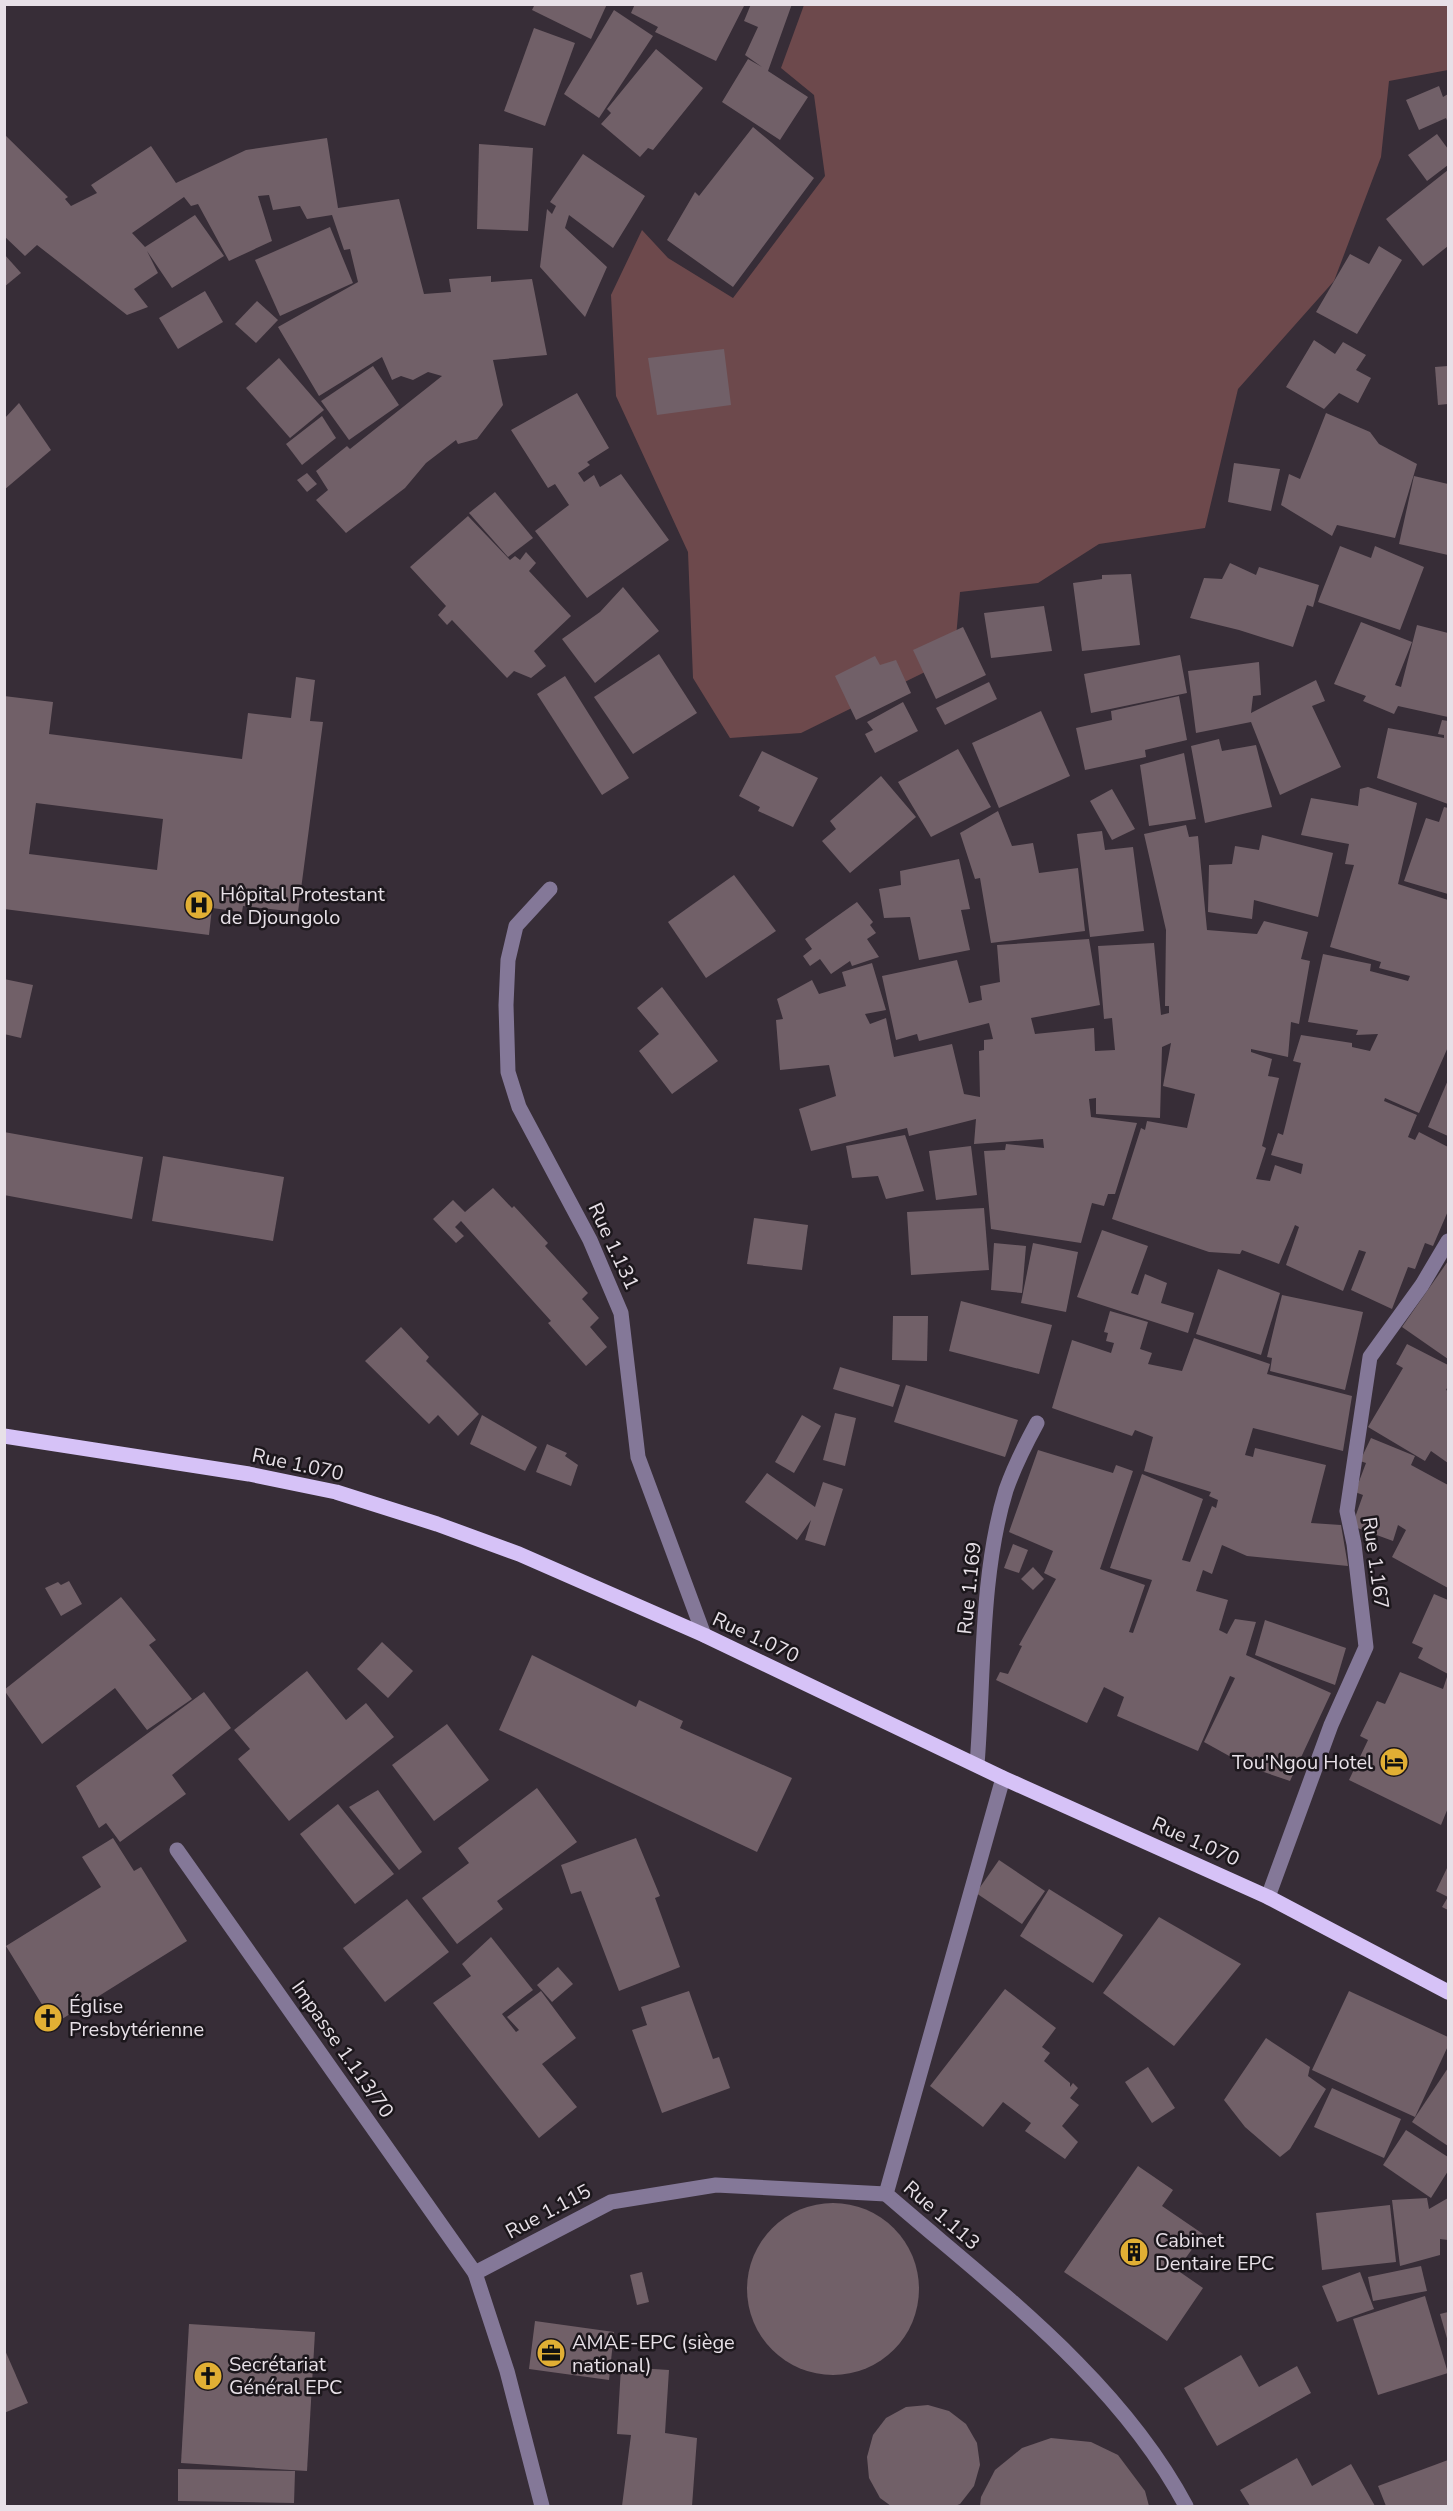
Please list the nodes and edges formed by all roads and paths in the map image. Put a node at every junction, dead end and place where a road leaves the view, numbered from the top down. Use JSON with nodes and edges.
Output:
{"nodes":[{"id":1,"x":550,"y":890,"type":"dead end"},
{"id":2,"x":1449,"y":1241,"type":"edge"},
{"id":3,"x":1037,"y":1423,"type":"dead end"},
{"id":4,"x":4,"y":1436,"type":"edge"},
{"id":5,"x":704,"y":1635,"type":"junction"},
{"id":6,"x":977,"y":1765,"type":"junction"},
{"id":7,"x":1004,"y":1778,"type":"junction"},
{"id":8,"x":177,"y":1850,"type":"dead end"},
{"id":9,"x":1268,"y":1897,"type":"junction"},
{"id":10,"x":1449,"y":1992,"type":"edge"},
{"id":11,"x":886,"y":2194,"type":"junction"},
{"id":12,"x":475,"y":2273,"type":"junction"},
{"id":13,"x":542,"y":2506,"type":"edge"},
{"id":14,"x":1186,"y":2506,"type":"edge"}],
"edges":[{"from":1,"to":5,"type":"street","name":"Rue 1.131"},
{"from":2,"to":9,"type":"street","name":"Rue 1.167"},
{"from":3,"to":6,"type":"street","name":"Rue 1.169"},
{"from":4,"to":5,"type":"main road","name":"Rue 1.070"},
{"from":5,"to":6,"type":"main road","name":"Rue 1.070"},
{"from":6,"to":7,"type":"main road","name":"Rue 1.070"},
{"from":7,"to":9,"type":"main road","name":"Rue 1.070"},
{"from":7,"to":11,"type":"street","name":"Rue 1.113"},
{"from":8,"to":12,"type":"street","name":"Impasse 1.113/70"},
{"from":9,"to":10,"type":"main road","name":"Rue 1.070"},
{"from":11,"to":12,"type":"street","name":"Rue 1.115"},
{"from":11,"to":14,"type":"street","name":"Rue 1.113"},
{"from":12,"to":13,"type":"street"}]}
